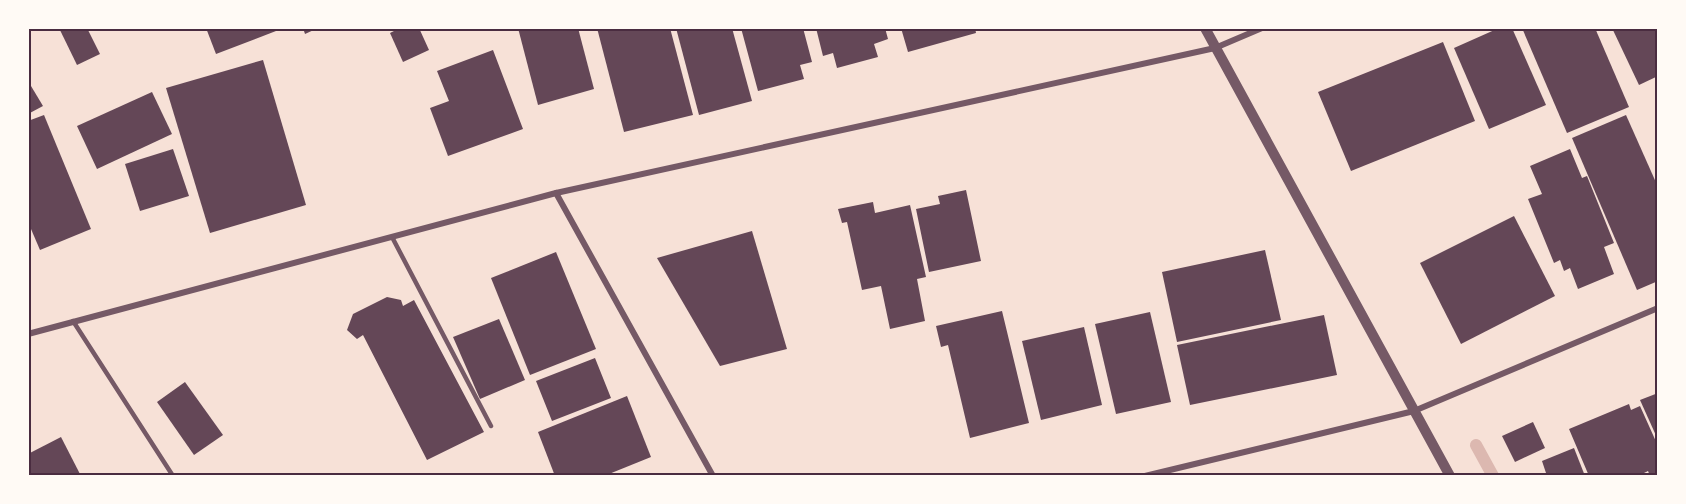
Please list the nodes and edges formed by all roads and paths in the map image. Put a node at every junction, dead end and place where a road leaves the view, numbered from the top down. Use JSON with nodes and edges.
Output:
{"nodes":[{"id":1,"x":1205,"y":28,"type":"edge"},
{"id":2,"x":1262,"y":28,"type":"edge"},
{"id":3,"x":1215,"y":48,"type":"junction"},
{"id":4,"x":556,"y":194,"type":"junction"},
{"id":5,"x":392,"y":237,"type":"junction"},
{"id":6,"x":1658,"y":308,"type":"edge"},
{"id":7,"x":74,"y":321,"type":"junction"},
{"id":8,"x":28,"y":334,"type":"edge"},
{"id":9,"x":1414,"y":411,"type":"junction"},
{"id":10,"x":491,"y":426,"type":"dead end"},
{"id":11,"x":173,"y":476,"type":"edge"},
{"id":12,"x":713,"y":476,"type":"edge"},
{"id":13,"x":1145,"y":476,"type":"edge"},
{"id":14,"x":1450,"y":476,"type":"edge"}],
"edges":[{"from":1,"to":3,"type":"street"},
{"from":2,"to":3,"type":"street"},
{"from":3,"to":4,"type":"street"},
{"from":3,"to":9,"type":"street"},
{"from":4,"to":5,"type":"street"},
{"from":4,"to":12,"type":"street"},
{"from":5,"to":7,"type":"street"},
{"from":5,"to":10,"type":"lane"},
{"from":6,"to":9,"type":"street"},
{"from":7,"to":8,"type":"street"},
{"from":7,"to":11,"type":"lane"},
{"from":9,"to":13,"type":"street"},
{"from":9,"to":14,"type":"street"}]}
